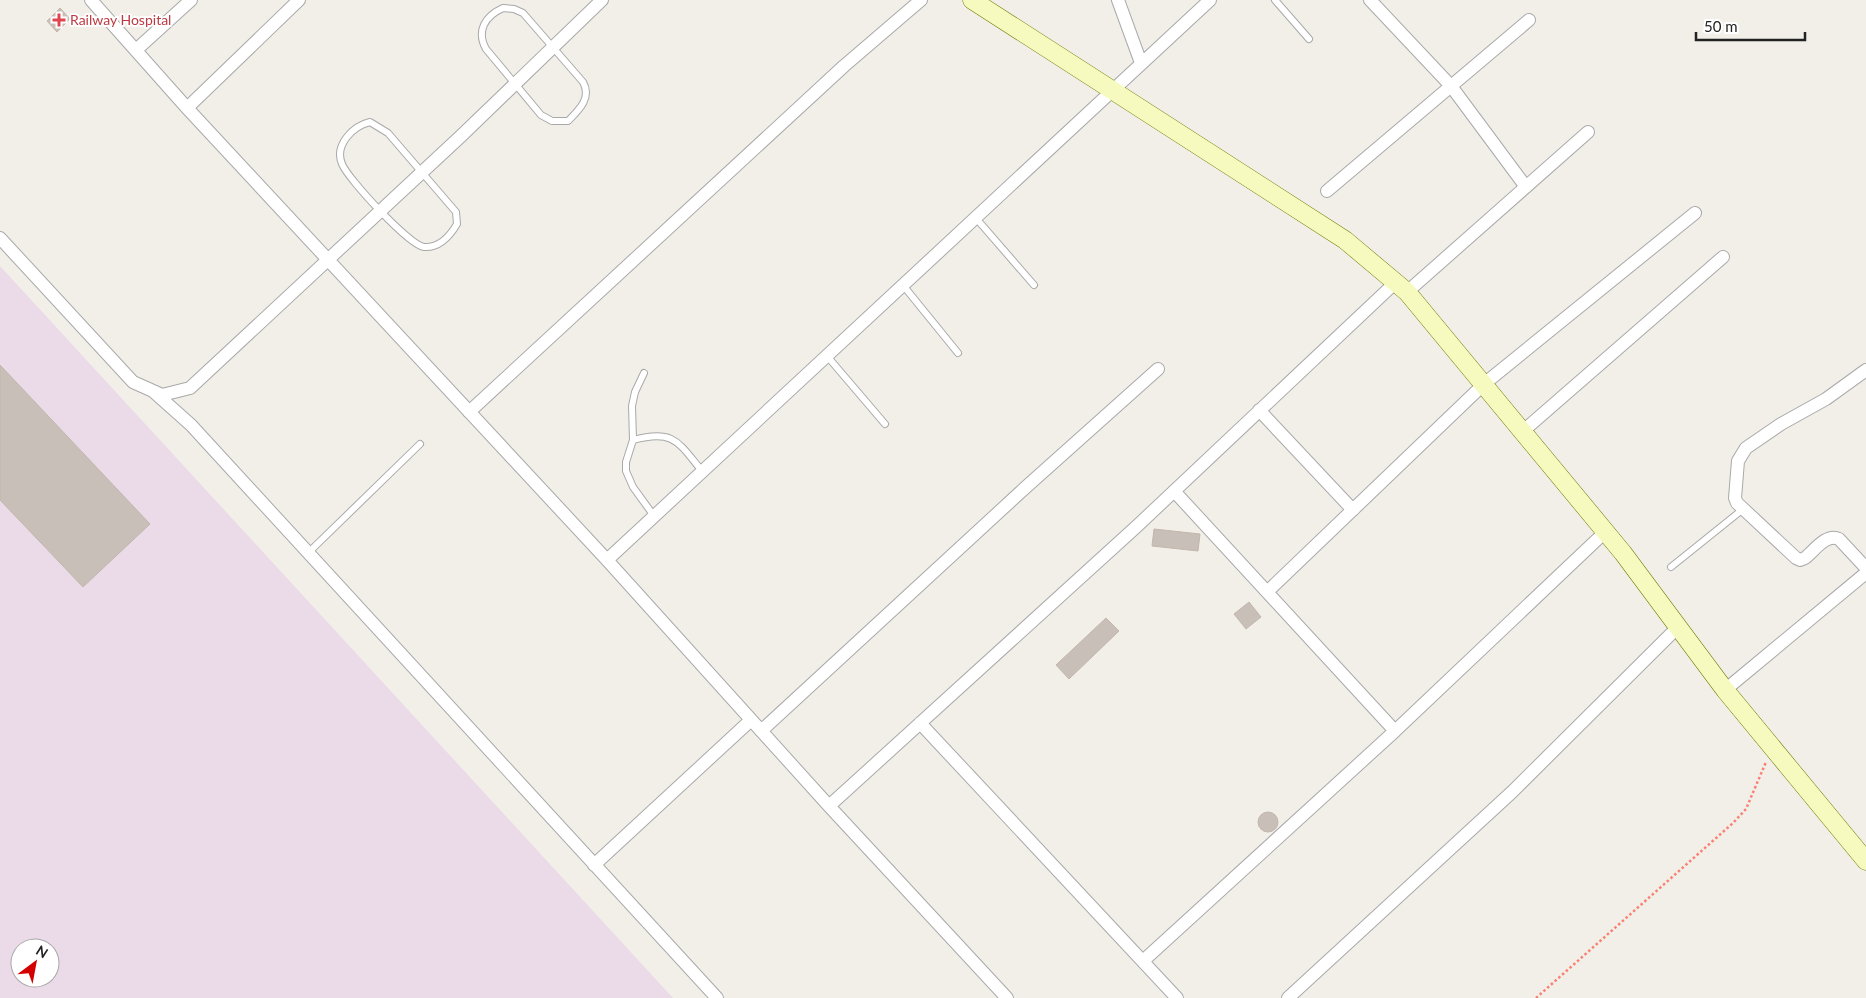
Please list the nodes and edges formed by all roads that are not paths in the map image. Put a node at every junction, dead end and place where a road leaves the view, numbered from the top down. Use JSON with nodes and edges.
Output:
{"nodes":[{"id":1,"x":91,"y":0,"type":"edge"},
{"id":2,"x":191,"y":0,"type":"edge"},
{"id":3,"x":299,"y":0,"type":"edge"},
{"id":4,"x":602,"y":0,"type":"edge"},
{"id":5,"x":921,"y":0,"type":"edge"},
{"id":6,"x":972,"y":0,"type":"edge"},
{"id":7,"x":1118,"y":0,"type":"edge"},
{"id":8,"x":1210,"y":0,"type":"edge"},
{"id":9,"x":1275,"y":0,"type":"edge"},
{"id":10,"x":1370,"y":0,"type":"edge"},
{"id":11,"x":1529,"y":20,"type":"dead end"},
{"id":12,"x":1309,"y":39,"type":"dead end"},
{"id":13,"x":553,"y":47,"type":"junction"},
{"id":14,"x":136,"y":50,"type":"junction"},
{"id":15,"x":1141,"y":63,"type":"junction"},
{"id":16,"x":515,"y":85,"type":"junction"},
{"id":17,"x":1451,"y":86,"type":"junction"},
{"id":18,"x":1112,"y":90,"type":"junction"},
{"id":19,"x":187,"y":108,"type":"junction"},
{"id":20,"x":1588,"y":132,"type":"dead end"},
{"id":21,"x":422,"y":172,"type":"junction"},
{"id":22,"x":1526,"y":187,"type":"junction"},
{"id":23,"x":1327,"y":191,"type":"dead end"},
{"id":24,"x":380,"y":210,"type":"junction"},
{"id":25,"x":1695,"y":213,"type":"dead end"},
{"id":26,"x":975,"y":217,"type":"junction"},
{"id":27,"x":0,"y":238,"type":"edge"},
{"id":28,"x":1723,"y":256,"type":"dead end"},
{"id":29,"x":327,"y":259,"type":"junction"},
{"id":30,"x":902,"y":284,"type":"junction"},
{"id":31,"x":1034,"y":285,"type":"dead end"},
{"id":32,"x":1402,"y":287,"type":"junction"},
{"id":33,"x":958,"y":353,"type":"dead end"},
{"id":34,"x":826,"y":355,"type":"junction"},
{"id":35,"x":1158,"y":370,"type":"dead end"},
{"id":36,"x":1866,"y":370,"type":"edge"},
{"id":37,"x":644,"y":373,"type":"dead end"},
{"id":38,"x":1484,"y":384,"type":"junction"},
{"id":39,"x":154,"y":392,"type":"junction"},
{"id":40,"x":1259,"y":410,"type":"junction"},
{"id":41,"x":469,"y":412,"type":"junction"},
{"id":42,"x":885,"y":424,"type":"dead end"},
{"id":43,"x":1522,"y":432,"type":"junction"},
{"id":44,"x":633,"y":440,"type":"junction"},
{"id":45,"x":420,"y":444,"type":"dead end"},
{"id":46,"x":702,"y":471,"type":"junction"},
{"id":47,"x":1174,"y":491,"type":"junction"},
{"id":48,"x":1353,"y":510,"type":"junction"},
{"id":49,"x":1742,"y":510,"type":"junction"},
{"id":50,"x":654,"y":516,"type":"junction"},
{"id":51,"x":1605,"y":532,"type":"junction"},
{"id":52,"x":308,"y":553,"type":"junction"},
{"id":53,"x":607,"y":560,"type":"junction"},
{"id":54,"x":1671,"y":567,"type":"dead end"},
{"id":55,"x":1866,"y":568,"type":"edge"},
{"id":56,"x":1866,"y":573,"type":"edge"},
{"id":57,"x":1267,"y":592,"type":"junction"},
{"id":58,"x":1678,"y":627,"type":"junction"},
{"id":59,"x":1725,"y":690,"type":"junction"},
{"id":60,"x":751,"y":720,"type":"junction"},
{"id":61,"x":920,"y":723,"type":"junction"},
{"id":62,"x":761,"y":731,"type":"junction"},
{"id":63,"x":1394,"y":731,"type":"junction"},
{"id":64,"x":829,"y":806,"type":"junction"},
{"id":65,"x":1866,"y":861,"type":"edge"},
{"id":66,"x":594,"y":865,"type":"junction"},
{"id":67,"x":1143,"y":961,"type":"junction"},
{"id":68,"x":717,"y":998,"type":"edge"},
{"id":69,"x":1007,"y":998,"type":"edge"},
{"id":70,"x":1177,"y":998,"type":"edge"},
{"id":71,"x":1288,"y":998,"type":"edge"}],
"edges":[{"from":1,"to":14,"type":"street"},
{"from":2,"to":14,"type":"street"},
{"from":3,"to":19,"type":"street"},
{"from":4,"to":13,"type":"street"},
{"from":5,"to":41,"type":"street"},
{"from":6,"to":18,"type":"main road"},
{"from":7,"to":15,"type":"street"},
{"from":8,"to":15,"type":"street"},
{"from":9,"to":12,"type":"lane"},
{"from":10,"to":17,"type":"street"},
{"from":11,"to":17,"type":"street"},
{"from":13,"to":16,"type":"street"},
{"from":13,"to":16,"type":"lane"},
{"from":13,"to":16,"type":"lane"},
{"from":14,"to":19,"type":"street"},
{"from":15,"to":18,"type":"street"},
{"from":16,"to":21,"type":"street"},
{"from":17,"to":22,"type":"street"},
{"from":17,"to":23,"type":"street"},
{"from":18,"to":26,"type":"street"},
{"from":18,"to":32,"type":"main road"},
{"from":19,"to":29,"type":"street"},
{"from":20,"to":22,"type":"street"},
{"from":21,"to":24,"type":"street"},
{"from":21,"to":24,"type":"lane"},
{"from":21,"to":24,"type":"lane"},
{"from":22,"to":32,"type":"street"},
{"from":24,"to":29,"type":"street"},
{"from":25,"to":38,"type":"street"},
{"from":26,"to":30,"type":"street"},
{"from":26,"to":31,"type":"lane"},
{"from":27,"to":39,"type":"street"},
{"from":28,"to":43,"type":"street"},
{"from":29,"to":39,"type":"street"},
{"from":29,"to":41,"type":"street"},
{"from":30,"to":33,"type":"lane"},
{"from":30,"to":34,"type":"street"},
{"from":32,"to":38,"type":"main road"},
{"from":32,"to":40,"type":"street"},
{"from":34,"to":42,"type":"lane"},
{"from":34,"to":46,"type":"street"},
{"from":35,"to":62,"type":"street"},
{"from":36,"to":49,"type":"street"},
{"from":37,"to":44,"type":"lane"},
{"from":38,"to":43,"type":"main road"},
{"from":38,"to":48,"type":"street"},
{"from":39,"to":52,"type":"street"},
{"from":40,"to":47,"type":"street"},
{"from":40,"to":48,"type":"street"},
{"from":41,"to":53,"type":"street"},
{"from":43,"to":51,"type":"main road"},
{"from":44,"to":46,"type":"lane"},
{"from":44,"to":50,"type":"lane"},
{"from":45,"to":52,"type":"lane"},
{"from":46,"to":50,"type":"street"},
{"from":47,"to":57,"type":"street"},
{"from":47,"to":61,"type":"street"},
{"from":48,"to":57,"type":"street"},
{"from":49,"to":54,"type":"lane"},
{"from":49,"to":55,"type":"street"},
{"from":50,"to":53,"type":"street"},
{"from":51,"to":58,"type":"main road"},
{"from":51,"to":63,"type":"street"},
{"from":52,"to":66,"type":"street"},
{"from":53,"to":60,"type":"street"},
{"from":56,"to":59,"type":"street"},
{"from":57,"to":63,"type":"street"},
{"from":58,"to":59,"type":"main road"},
{"from":58,"to":71,"type":"street"},
{"from":59,"to":65,"type":"main road"},
{"from":60,"to":62,"type":"street"},
{"from":60,"to":66,"type":"street"},
{"from":61,"to":64,"type":"street"},
{"from":61,"to":67,"type":"street"},
{"from":62,"to":64,"type":"street"},
{"from":63,"to":67,"type":"street"},
{"from":64,"to":69,"type":"street"},
{"from":66,"to":68,"type":"street"},
{"from":67,"to":70,"type":"street"}]}
